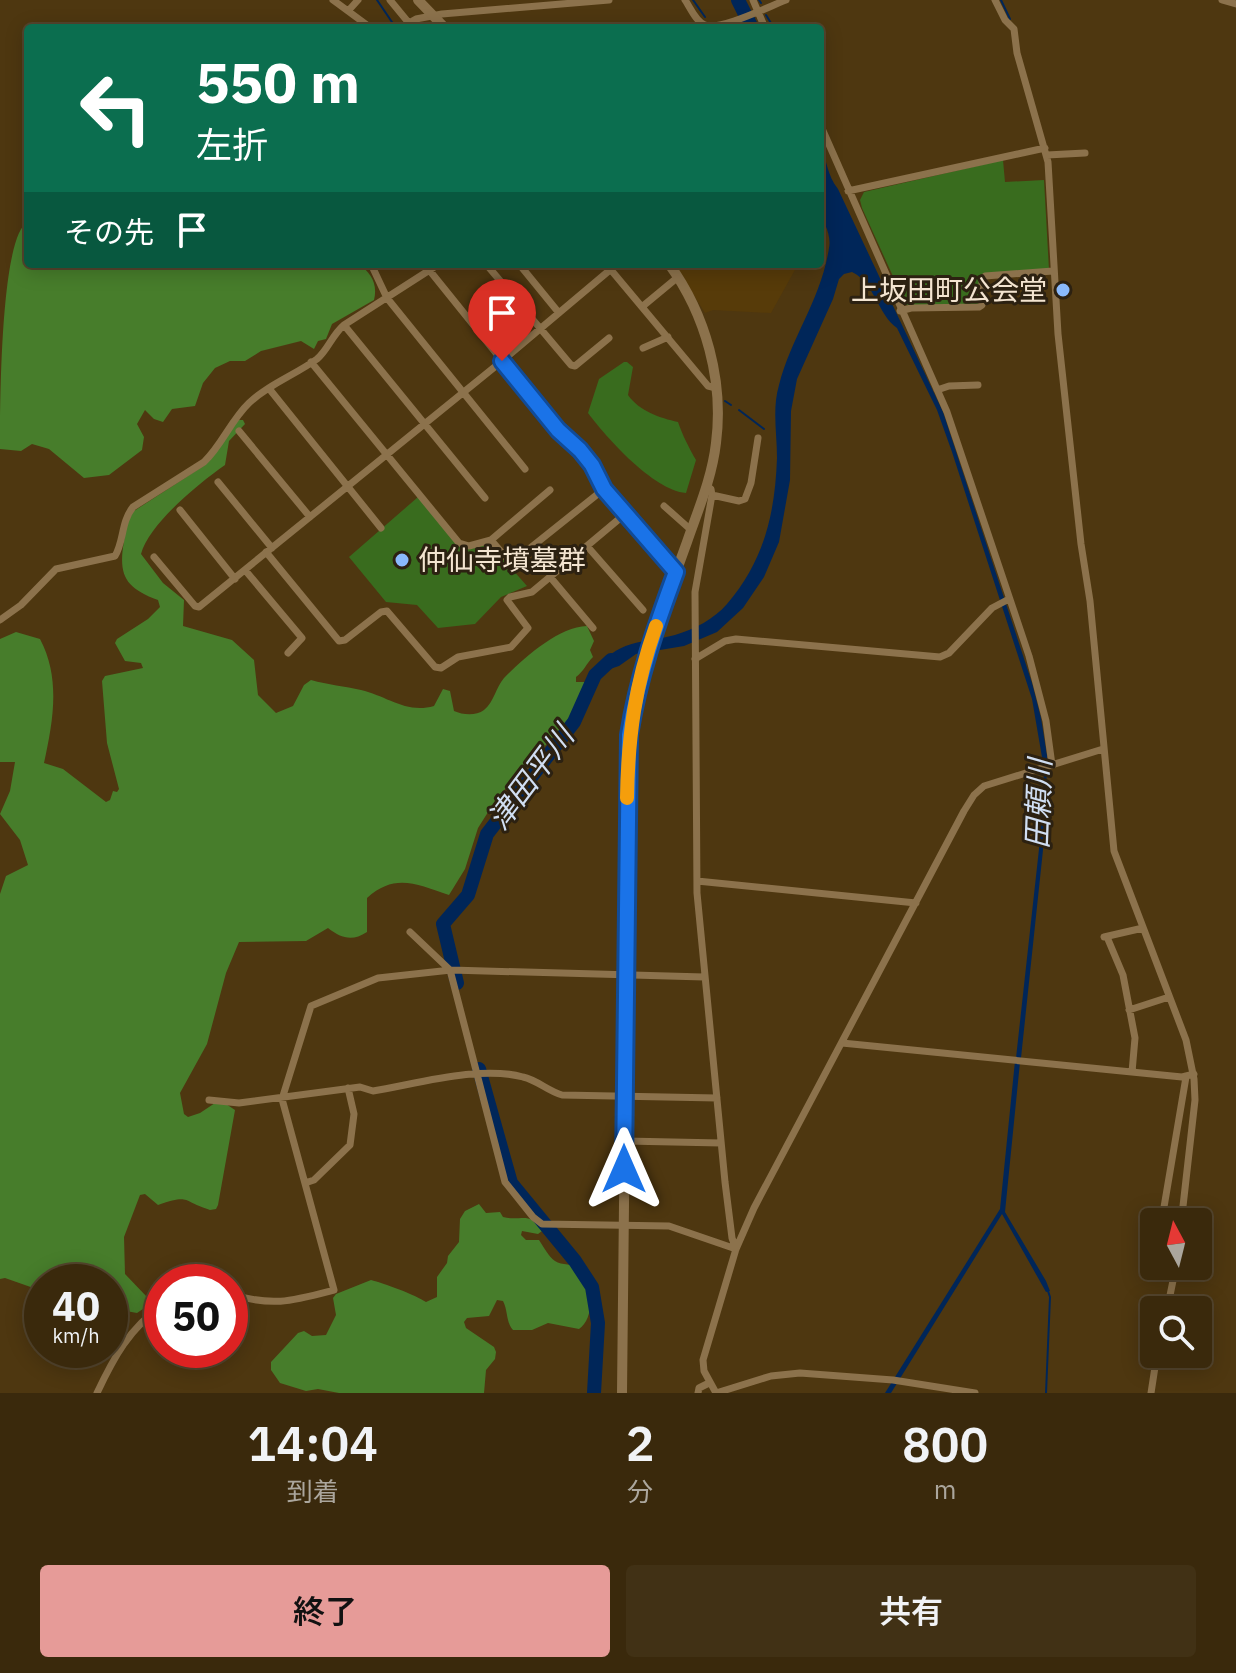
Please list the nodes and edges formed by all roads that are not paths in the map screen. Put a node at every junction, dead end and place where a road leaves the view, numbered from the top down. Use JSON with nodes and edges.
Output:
{"nodes":[{"id":1,"x":333,"y":0,"type":"edge"},
{"id":2,"x":358,"y":0,"type":"edge"},
{"id":3,"x":390,"y":0,"type":"edge"},
{"id":4,"x":418,"y":0,"type":"edge"},
{"id":5,"x":609,"y":0,"type":"edge"},
{"id":6,"x":685,"y":0,"type":"edge"},
{"id":7,"x":753,"y":0,"type":"edge"},
{"id":8,"x":786,"y":0,"type":"edge"},
{"id":9,"x":995,"y":0,"type":"edge"},
{"id":10,"x":1222,"y":0,"type":"edge"},
{"id":11,"x":1236,"y":4,"type":"edge"},
{"id":12,"x":349,"y":10,"type":"junction"},
{"id":13,"x":756,"y":12,"type":"junction"},
{"id":14,"x":433,"y":15,"type":"junction"},
{"id":15,"x":366,"y":24,"type":"edge"},
{"id":16,"x":409,"y":24,"type":"edge"},
{"id":17,"x":412,"y":24,"type":"edge"},
{"id":18,"x":441,"y":24,"type":"edge"},
{"id":19,"x":702,"y":24,"type":"edge"},
{"id":20,"x":722,"y":24,"type":"edge"},
{"id":21,"x":763,"y":24,"type":"edge"},
{"id":22,"x":824,"y":134,"type":"edge"},
{"id":23,"x":1046,"y":152,"type":"junction"},
{"id":24,"x":1085,"y":153,"type":"dead end"},
{"id":25,"x":848,"y":191,"type":"junction"},
{"id":26,"x":373,"y":268,"type":"edge"},
{"id":27,"x":434,"y":268,"type":"edge"},
{"id":28,"x":489,"y":268,"type":"edge"},
{"id":29,"x":522,"y":268,"type":"edge"},
{"id":30,"x":609,"y":268,"type":"edge"},
{"id":31,"x":613,"y":268,"type":"edge"},
{"id":32,"x":672,"y":268,"type":"edge"},
{"id":33,"x":430,"y":271,"type":"junction"},
{"id":34,"x":1053,"y":271,"type":"junction"},
{"id":35,"x":678,"y":277,"type":"junction"},
{"id":36,"x":387,"y":298,"type":"junction"},
{"id":37,"x":643,"y":306,"type":"junction"},
{"id":38,"x":900,"y":311,"type":"junction"},
{"id":39,"x":559,"y":313,"type":"junction"},
{"id":40,"x":344,"y":325,"type":"junction"},
{"id":41,"x":540,"y":329,"type":"junction"},
{"id":42,"x":668,"y":337,"type":"junction"},
{"id":43,"x":609,"y":338,"type":"dead end"},
{"id":44,"x":643,"y":348,"type":"dead end"},
{"id":45,"x":502,"y":361,"type":"junction"},
{"id":46,"x":311,"y":362,"type":"junction"},
{"id":47,"x":978,"y":385,"type":"dead end"},
{"id":48,"x":716,"y":388,"type":"junction"},
{"id":49,"x":937,"y":390,"type":"junction"},
{"id":50,"x":271,"y":391,"type":"dead end"},
{"id":51,"x":463,"y":392,"type":"junction"},
{"id":52,"x":424,"y":424,"type":"junction"},
{"id":53,"x":239,"y":431,"type":"dead end"},
{"id":54,"x":758,"y":438,"type":"dead end"},
{"id":55,"x":386,"y":455,"type":"junction"},
{"id":56,"x":525,"y":469,"type":"dead end"},
{"id":57,"x":218,"y":482,"type":"dead end"},
{"id":58,"x":348,"y":486,"type":"junction"},
{"id":59,"x":604,"y":489,"type":"junction"},
{"id":60,"x":550,"y":490,"type":"dead end"},
{"id":61,"x":710,"y":490,"type":"junction"},
{"id":62,"x":485,"y":498,"type":"dead end"},
{"id":63,"x":664,"y":506,"type":"dead end"},
{"id":64,"x":180,"y":510,"type":"dead end"},
{"id":65,"x":625,"y":514,"type":"junction"},
{"id":66,"x":310,"y":517,"type":"junction"},
{"id":67,"x":381,"y":528,"type":"dead end"},
{"id":68,"x":691,"y":530,"type":"junction"},
{"id":69,"x":491,"y":540,"type":"junction"},
{"id":70,"x":587,"y":546,"type":"junction"},
{"id":71,"x":269,"y":550,"type":"junction"},
{"id":72,"x":154,"y":557,"type":"dead end"},
{"id":73,"x":245,"y":570,"type":"junction"},
{"id":74,"x":676,"y":572,"type":"junction"},
{"id":75,"x":551,"y":578,"type":"junction"},
{"id":76,"x":235,"y":579,"type":"junction"},
{"id":77,"x":1005,"y":601,"type":"junction"},
{"id":78,"x":643,"y":610,"type":"dead end"},
{"id":79,"x":0,"y":620,"type":"edge"},
{"id":80,"x":593,"y":628,"type":"dead end"},
{"id":81,"x":288,"y":653,"type":"dead end"},
{"id":82,"x":695,"y":659,"type":"junction"},
{"id":83,"x":1103,"y":749,"type":"junction"},
{"id":84,"x":1050,"y":765,"type":"junction"},
{"id":85,"x":697,"y":881,"type":"junction"},
{"id":86,"x":916,"y":903,"type":"junction"},
{"id":87,"x":1143,"y":928,"type":"junction"},
{"id":88,"x":410,"y":932,"type":"dead end"},
{"id":89,"x":453,"y":970,"type":"junction"},
{"id":90,"x":625,"y":974,"type":"junction"},
{"id":91,"x":704,"y":977,"type":"junction"},
{"id":92,"x":1169,"y":997,"type":"junction"},
{"id":93,"x":1129,"y":1010,"type":"junction"},
{"id":94,"x":842,"y":1043,"type":"junction"},
{"id":95,"x":1132,"y":1072,"type":"junction"},
{"id":96,"x":480,"y":1074,"type":"junction"},
{"id":97,"x":1190,"y":1076,"type":"junction"},
{"id":98,"x":348,"y":1088,"type":"junction"},
{"id":99,"x":624,"y":1096,"type":"junction"},
{"id":100,"x":717,"y":1098,"type":"junction"},
{"id":101,"x":282,"y":1099,"type":"junction"},
{"id":102,"x":209,"y":1100,"type":"dead end"},
{"id":103,"x":625,"y":1141,"type":"junction"},
{"id":104,"x":721,"y":1143,"type":"junction"},
{"id":105,"x":305,"y":1183,"type":"junction"},
{"id":106,"x":1164,"y":1208,"type":"edge"},
{"id":107,"x":1183,"y":1208,"type":"edge"},
{"id":108,"x":623,"y":1224,"type":"junction"},
{"id":109,"x":736,"y":1249,"type":"junction"},
{"id":110,"x":248,"y":1299,"type":"edge"},
{"id":111,"x":144,"y":1320,"type":"edge"},
{"id":112,"x":1155,"y":1368,"type":"edge"},
{"id":113,"x":709,"y":1383,"type":"junction"},
{"id":114,"x":97,"y":1393,"type":"edge"},
{"id":115,"x":622,"y":1393,"type":"edge"},
{"id":116,"x":698,"y":1393,"type":"edge"},
{"id":117,"x":716,"y":1393,"type":"edge"},
{"id":118,"x":975,"y":1393,"type":"edge"},
{"id":119,"x":1151,"y":1393,"type":"edge"}],
"edges":[{"from":1,"to":12,"type":"street"},
{"from":2,"to":12,"type":"street"},
{"from":3,"to":16,"type":"street"},
{"from":4,"to":14,"type":"main road"},
{"from":5,"to":14,"type":"street"},
{"from":6,"to":19,"type":"street"},
{"from":7,"to":13,"type":"street"},
{"from":8,"to":13,"type":"street"},
{"from":9,"to":23,"type":"street"},
{"from":10,"to":11,"type":"street"},
{"from":12,"to":15,"type":"street"},
{"from":13,"to":20,"type":"street"},
{"from":13,"to":21,"type":"street"},
{"from":14,"to":17,"type":"street"},
{"from":14,"to":18,"type":"main road"},
{"from":22,"to":25,"type":"street"},
{"from":23,"to":24,"type":"street"},
{"from":23,"to":25,"type":"street"},
{"from":23,"to":34,"type":"street"},
{"from":25,"to":38,"type":"street"},
{"from":26,"to":36,"type":"street"},
{"from":27,"to":33,"type":"street"},
{"from":28,"to":41,"type":"street"},
{"from":29,"to":39,"type":"street"},
{"from":30,"to":39,"type":"street"},
{"from":31,"to":37,"type":"street"},
{"from":32,"to":35,"type":"main road"},
{"from":33,"to":36,"type":"street"},
{"from":33,"to":45,"type":"street"},
{"from":34,"to":38,"type":"street"},
{"from":34,"to":83,"type":"street"},
{"from":35,"to":37,"type":"street"},
{"from":35,"to":48,"type":"main road"},
{"from":36,"to":40,"type":"street"},
{"from":36,"to":51,"type":"street"},
{"from":37,"to":42,"type":"street"},
{"from":38,"to":49,"type":"street"},
{"from":39,"to":41,"type":"street"},
{"from":40,"to":46,"type":"street"},
{"from":40,"to":52,"type":"street"},
{"from":41,"to":43,"type":"street"},
{"from":41,"to":45,"type":"street"},
{"from":42,"to":44,"type":"street"},
{"from":42,"to":48,"type":"street"},
{"from":45,"to":51,"type":"street"},
{"from":45,"to":59,"type":"street"},
{"from":46,"to":55,"type":"street"},
{"from":46,"to":79,"type":"street"},
{"from":47,"to":49,"type":"street"},
{"from":48,"to":61,"type":"main road"},
{"from":49,"to":77,"type":"street"},
{"from":50,"to":58,"type":"street"},
{"from":51,"to":52,"type":"street"},
{"from":51,"to":56,"type":"street"},
{"from":52,"to":55,"type":"street"},
{"from":52,"to":62,"type":"street"},
{"from":53,"to":66,"type":"street"},
{"from":54,"to":61,"type":"street"},
{"from":55,"to":58,"type":"street"},
{"from":55,"to":69,"type":"street"},
{"from":57,"to":71,"type":"street"},
{"from":58,"to":66,"type":"street"},
{"from":58,"to":67,"type":"street"},
{"from":59,"to":65,"type":"street"},
{"from":59,"to":69,"type":"street"},
{"from":60,"to":69,"type":"street"},
{"from":61,"to":68,"type":"main road"},
{"from":61,"to":82,"type":"street"},
{"from":63,"to":68,"type":"street"},
{"from":64,"to":76,"type":"street"},
{"from":65,"to":70,"type":"street"},
{"from":65,"to":74,"type":"street"},
{"from":66,"to":71,"type":"street"},
{"from":68,"to":74,"type":"main road"},
{"from":70,"to":75,"type":"street"},
{"from":70,"to":78,"type":"street"},
{"from":71,"to":73,"type":"street"},
{"from":71,"to":75,"type":"street"},
{"from":72,"to":76,"type":"street"},
{"from":73,"to":76,"type":"street"},
{"from":73,"to":81,"type":"street"},
{"from":74,"to":90,"type":"main road"},
{"from":75,"to":80,"type":"street"},
{"from":77,"to":82,"type":"street"},
{"from":77,"to":84,"type":"street"},
{"from":82,"to":85,"type":"street"},
{"from":83,"to":84,"type":"street"},
{"from":83,"to":87,"type":"street"},
{"from":84,"to":86,"type":"street"},
{"from":85,"to":86,"type":"street"},
{"from":85,"to":91,"type":"street"},
{"from":86,"to":94,"type":"street"},
{"from":87,"to":92,"type":"street"},
{"from":87,"to":93,"type":"street"},
{"from":88,"to":89,"type":"street"},
{"from":89,"to":90,"type":"street"},
{"from":89,"to":96,"type":"street"},
{"from":89,"to":101,"type":"street"},
{"from":90,"to":91,"type":"street"},
{"from":90,"to":99,"type":"main road"},
{"from":91,"to":100,"type":"street"},
{"from":92,"to":93,"type":"street"},
{"from":92,"to":97,"type":"street"},
{"from":93,"to":95,"type":"street"},
{"from":94,"to":95,"type":"street"},
{"from":94,"to":109,"type":"street"},
{"from":95,"to":97,"type":"street"},
{"from":96,"to":98,"type":"street"},
{"from":96,"to":99,"type":"street"},
{"from":96,"to":108,"type":"street"},
{"from":97,"to":106,"type":"street"},
{"from":97,"to":107,"type":"street"},
{"from":98,"to":101,"type":"street"},
{"from":98,"to":105,"type":"street"},
{"from":99,"to":100,"type":"street"},
{"from":99,"to":103,"type":"main road"},
{"from":100,"to":104,"type":"street"},
{"from":101,"to":102,"type":"street"},
{"from":101,"to":105,"type":"street"},
{"from":103,"to":104,"type":"street"},
{"from":103,"to":108,"type":"main road"},
{"from":104,"to":109,"type":"street"},
{"from":105,"to":110,"type":"street"},
{"from":108,"to":109,"type":"street"},
{"from":108,"to":115,"type":"main road"},
{"from":109,"to":113,"type":"street"},
{"from":111,"to":114,"type":"street"},
{"from":112,"to":119,"type":"street"},
{"from":113,"to":116,"type":"street"},
{"from":113,"to":117,"type":"street"},
{"from":117,"to":118,"type":"street"}]}
